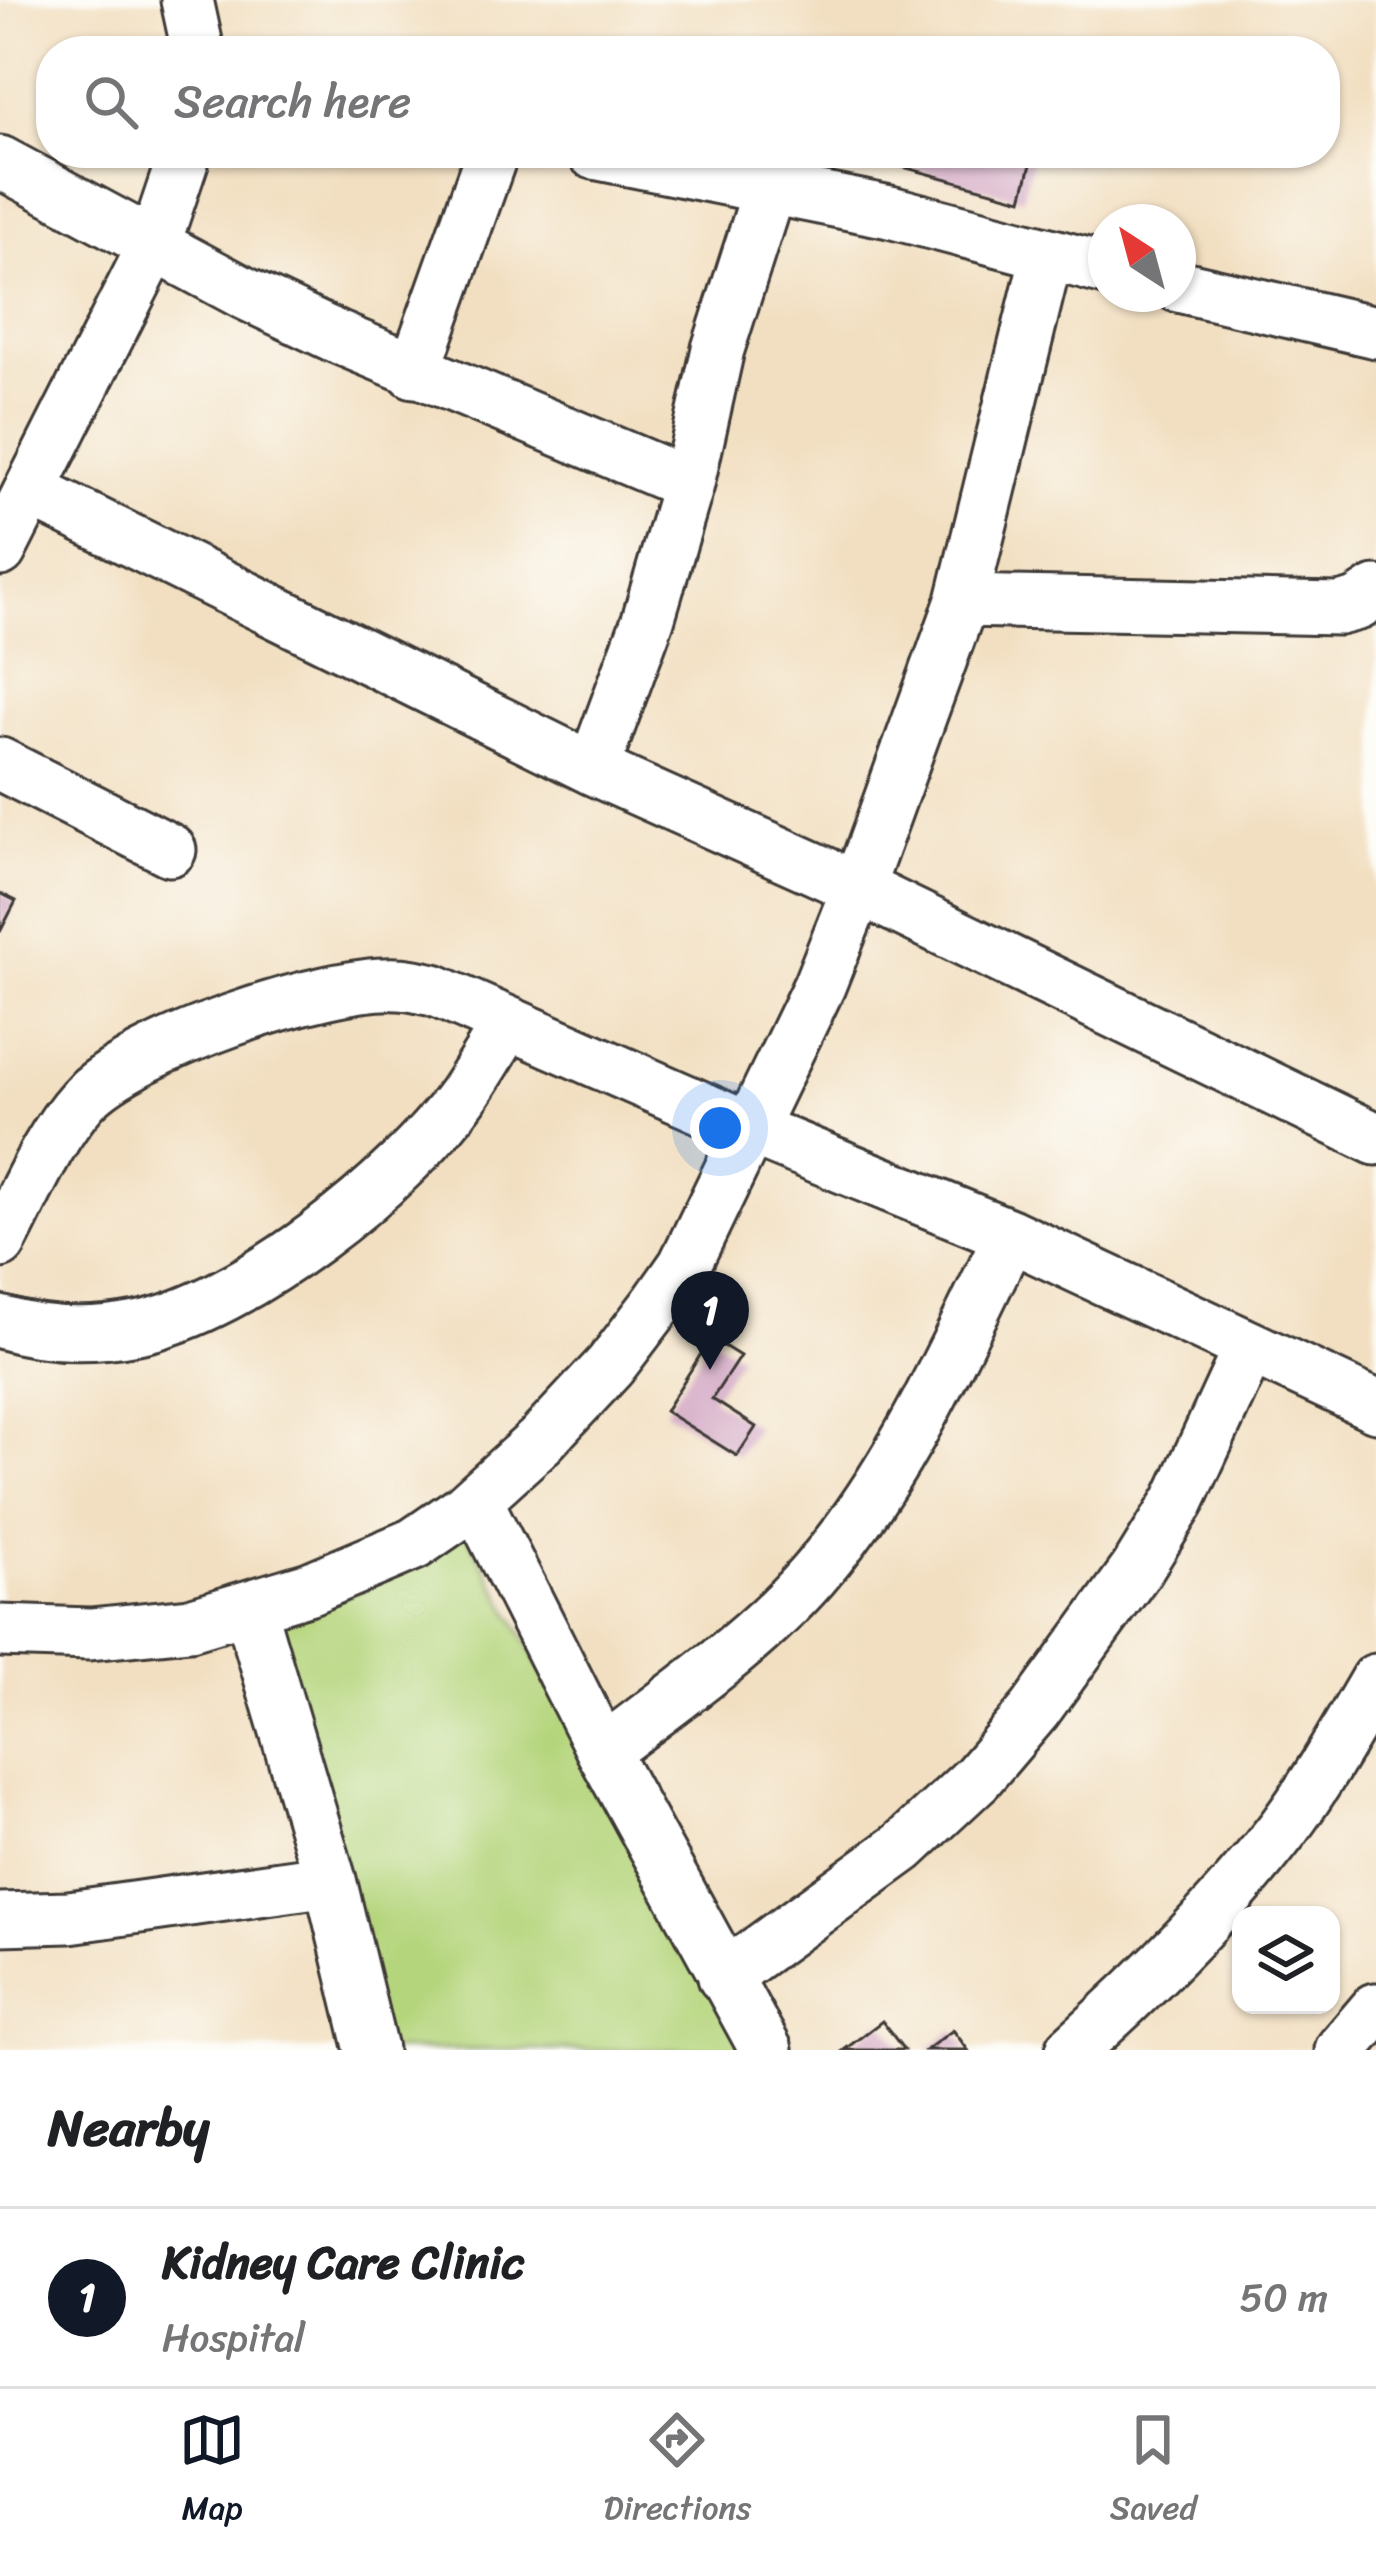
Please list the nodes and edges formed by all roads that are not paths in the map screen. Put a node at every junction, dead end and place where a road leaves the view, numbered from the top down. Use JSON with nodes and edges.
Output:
{"nodes":[{"id":1,"x":188,"y":0,"type":"edge"},
{"id":2,"x":195,"y":36,"type":"edge"},
{"id":3,"x":0,"y":162,"type":"edge"},
{"id":4,"x":180,"y":168,"type":"edge"},
{"id":5,"x":487,"y":168,"type":"edge"},
{"id":6,"x":674,"y":168,"type":"edge"},
{"id":7,"x":770,"y":186,"type":"junction"},
{"id":8,"x":154,"y":245,"type":"junction"},
{"id":9,"x":1047,"y":255,"type":"junction"},
{"id":10,"x":1088,"y":265,"type":"edge"},
{"id":11,"x":1196,"y":290,"type":"edge"},
{"id":12,"x":1376,"y":332,"type":"edge"},
{"id":13,"x":414,"y":372,"type":"junction"},
{"id":14,"x":688,"y":484,"type":"junction"},
{"id":15,"x":31,"y":490,"type":"junction"},
{"id":16,"x":0,"y":550,"type":"edge"},
{"id":17,"x":1376,"y":592,"type":"edge"},
{"id":18,"x":962,"y":601,"type":"junction"},
{"id":19,"x":0,"y":764,"type":"edge"},
{"id":20,"x":593,"y":769,"type":"junction"},
{"id":21,"x":170,"y":850,"type":"dead end"},
{"id":22,"x":858,"y":888,"type":"junction"},
{"id":23,"x":508,"y":1024,"type":"junction"},
{"id":24,"x":751,"y":1129,"type":"junction"},
{"id":25,"x":1376,"y":1139,"type":"edge"},
{"id":26,"x":1010,"y":1234,"type":"junction"},
{"id":27,"x":0,"y":1242,"type":"edge"},
{"id":28,"x":0,"y":1322,"type":"edge"},
{"id":29,"x":1249,"y":1349,"type":"junction"},
{"id":30,"x":1376,"y":1406,"type":"edge"},
{"id":31,"x":476,"y":1500,"type":"junction"},
{"id":32,"x":250,"y":1609,"type":"junction"},
{"id":33,"x":0,"y":1631,"type":"edge"},
{"id":34,"x":1376,"y":1680,"type":"edge"},
{"id":35,"x":603,"y":1752,"type":"junction"},
{"id":36,"x":330,"y":1880,"type":"junction"},
{"id":37,"x":0,"y":1919,"type":"edge"},
{"id":38,"x":724,"y":1976,"type":"junction"},
{"id":39,"x":1376,"y":2009,"type":"edge"},
{"id":40,"x":371,"y":2050,"type":"edge"},
{"id":41,"x":766,"y":2050,"type":"edge"},
{"id":42,"x":1072,"y":2050,"type":"edge"},
{"id":43,"x":1341,"y":2050,"type":"edge"}],
"edges":[{"from":1,"to":2,"type":"street"},
{"from":3,"to":8,"type":"street"},
{"from":4,"to":8,"type":"street"},
{"from":5,"to":13,"type":"street"},
{"from":6,"to":7,"type":"street"},
{"from":7,"to":9,"type":"street"},
{"from":7,"to":14,"type":"street"},
{"from":8,"to":13,"type":"street"},
{"from":8,"to":15,"type":"street"},
{"from":9,"to":10,"type":"street"},
{"from":9,"to":18,"type":"street"},
{"from":11,"to":12,"type":"street"},
{"from":13,"to":14,"type":"street"},
{"from":14,"to":20,"type":"street"},
{"from":15,"to":16,"type":"street"},
{"from":15,"to":20,"type":"street"},
{"from":17,"to":18,"type":"street"},
{"from":18,"to":22,"type":"street"},
{"from":19,"to":21,"type":"street"},
{"from":20,"to":22,"type":"street"},
{"from":22,"to":24,"type":"street"},
{"from":22,"to":25,"type":"street"},
{"from":23,"to":24,"type":"street"},
{"from":23,"to":27,"type":"street"},
{"from":23,"to":28,"type":"street"},
{"from":24,"to":26,"type":"street"},
{"from":24,"to":31,"type":"street"},
{"from":26,"to":29,"type":"street"},
{"from":26,"to":35,"type":"street"},
{"from":29,"to":30,"type":"street"},
{"from":29,"to":38,"type":"street"},
{"from":31,"to":32,"type":"street"},
{"from":31,"to":35,"type":"street"},
{"from":32,"to":33,"type":"street"},
{"from":32,"to":36,"type":"street"},
{"from":34,"to":42,"type":"street"},
{"from":35,"to":38,"type":"street"},
{"from":36,"to":37,"type":"street"},
{"from":36,"to":40,"type":"street"},
{"from":38,"to":41,"type":"street"},
{"from":39,"to":43,"type":"street"}]}
